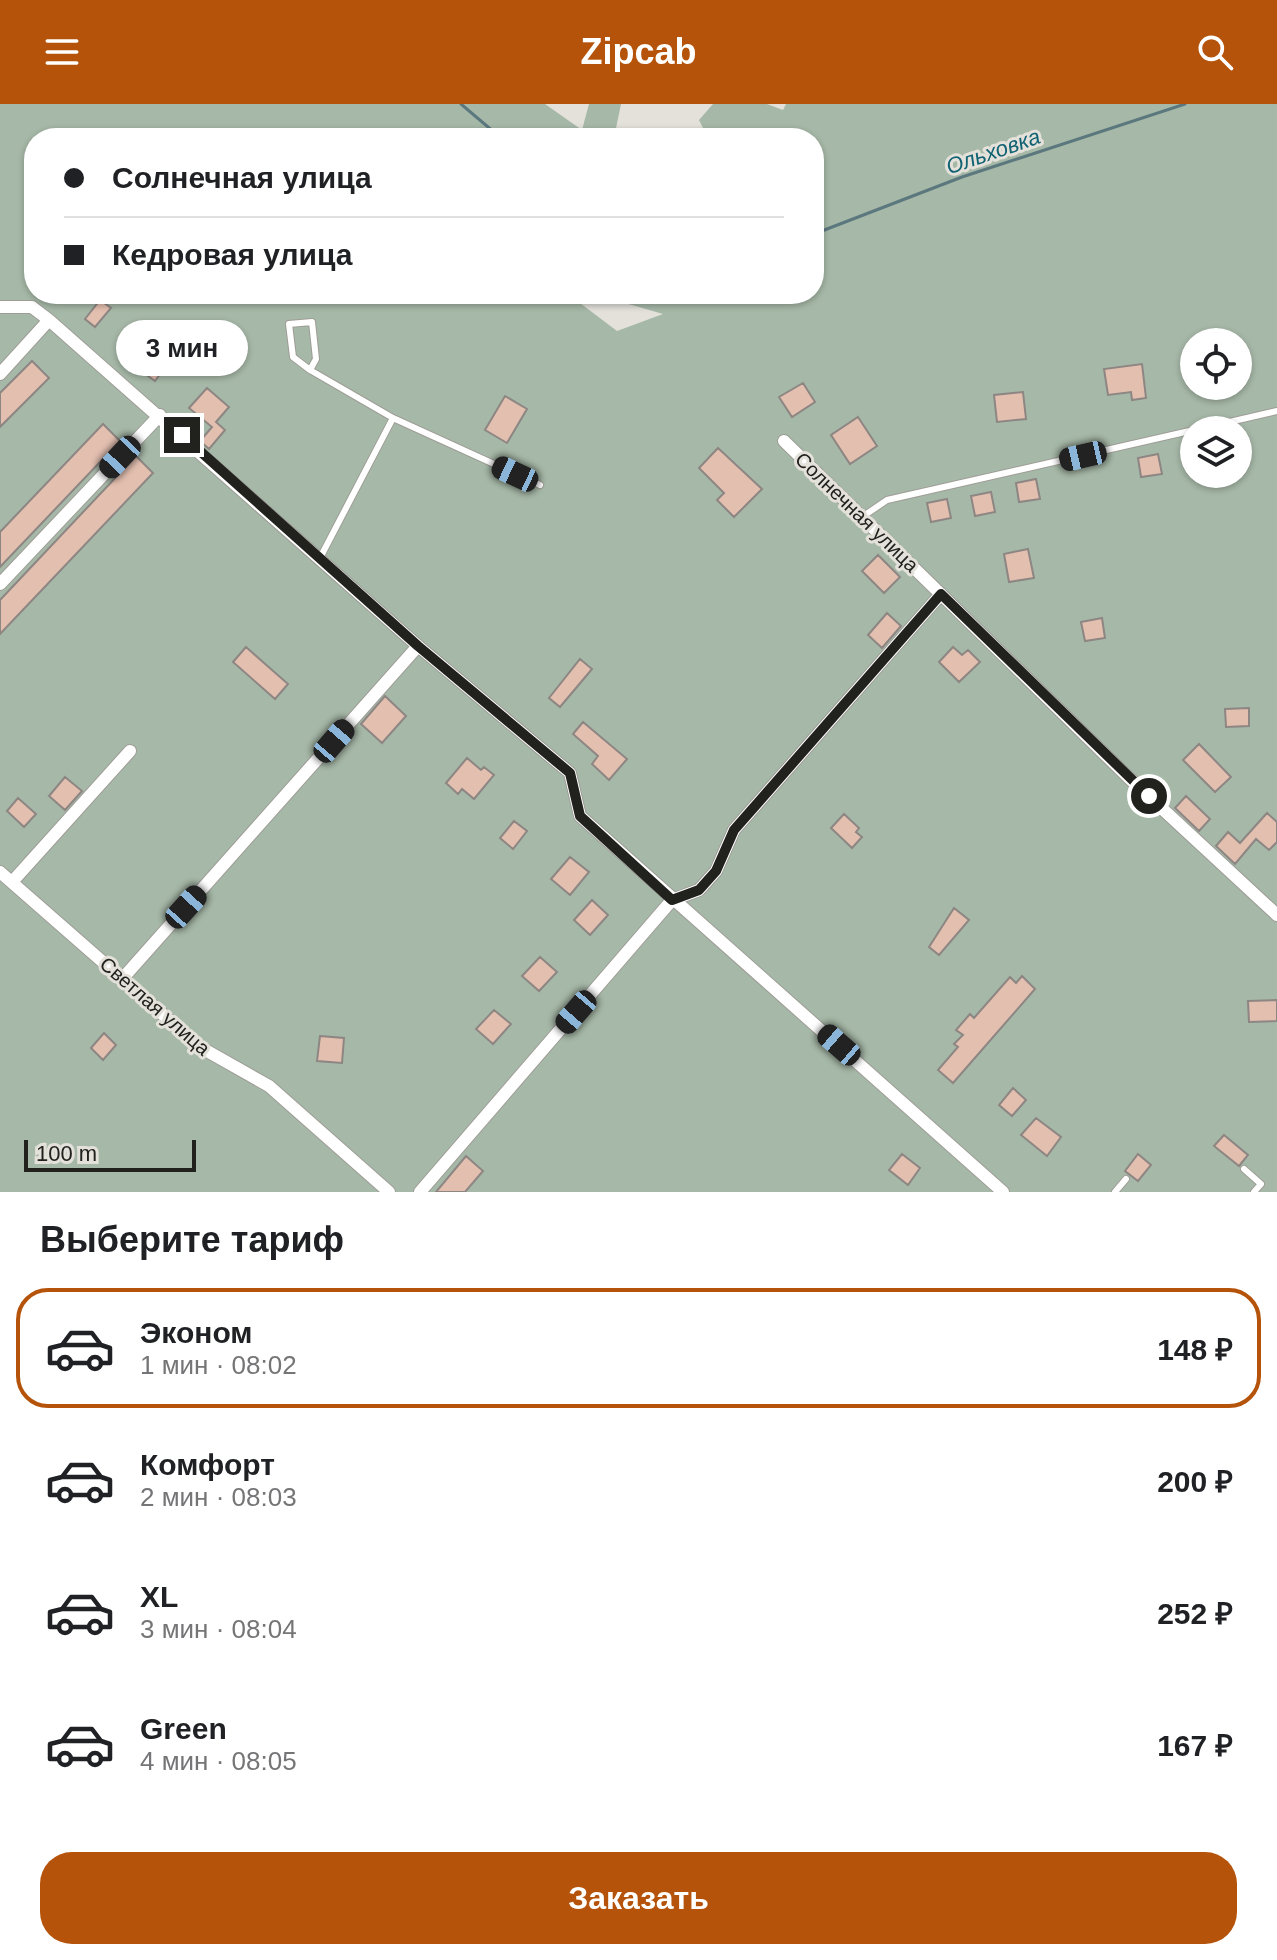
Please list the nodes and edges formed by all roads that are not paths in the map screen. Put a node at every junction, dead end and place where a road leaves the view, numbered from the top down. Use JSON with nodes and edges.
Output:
{"nodes":[{"id":1,"x":0,"y":307,"type":"edge"},
{"id":2,"x":49,"y":320,"type":"junction"},
{"id":3,"x":310,"y":370,"type":"junction"},
{"id":4,"x":0,"y":374,"type":"edge"},
{"id":5,"x":1277,"y":411,"type":"edge"},
{"id":6,"x":160,"y":415,"type":"junction"},
{"id":7,"x":1252,"y":417,"type":"edge"},
{"id":8,"x":393,"y":418,"type":"junction"},
{"id":9,"x":1180,"y":433,"type":"edge"},
{"id":10,"x":784,"y":441,"type":"dead end"},
{"id":11,"x":540,"y":485,"type":"dead end"},
{"id":12,"x":862,"y":517,"type":"junction"},
{"id":13,"x":320,"y":558,"type":"junction"},
{"id":14,"x":0,"y":584,"type":"edge"},
{"id":15,"x":941,"y":594,"type":"junction"},
{"id":16,"x":418,"y":646,"type":"junction"},
{"id":17,"x":130,"y":751,"type":"dead end"},
{"id":18,"x":0,"y":872,"type":"edge"},
{"id":19,"x":12,"y":882,"type":"junction"},
{"id":20,"x":672,"y":900,"type":"junction"},
{"id":21,"x":1277,"y":915,"type":"edge"},
{"id":22,"x":123,"y":978,"type":"junction"},
{"id":23,"x":1244,"y":1169,"type":"dead end"},
{"id":24,"x":1126,"y":1179,"type":"dead end"},
{"id":25,"x":389,"y":1192,"type":"edge"},
{"id":26,"x":420,"y":1192,"type":"edge"},
{"id":27,"x":1003,"y":1192,"type":"edge"},
{"id":28,"x":1115,"y":1192,"type":"edge"},
{"id":29,"x":1254,"y":1192,"type":"edge"}],
"edges":[{"from":1,"to":2,"type":"street"},
{"from":2,"to":4,"type":"street"},
{"from":2,"to":6,"type":"street"},
{"from":3,"to":3,"type":"lane"},
{"from":3,"to":8,"type":"lane"},
{"from":5,"to":7,"type":"lane"},
{"from":6,"to":13,"type":"street"},
{"from":6,"to":14,"type":"street"},
{"from":8,"to":11,"type":"lane"},
{"from":8,"to":13,"type":"lane"},
{"from":9,"to":12,"type":"lane"},
{"from":10,"to":12,"type":"street","name":"Солнечная улица"},
{"from":12,"to":15,"type":"street","name":"Солнечная улица"},
{"from":13,"to":16,"type":"street"},
{"from":15,"to":20,"type":"street"},
{"from":15,"to":21,"type":"street","name":"Солнечная улица"},
{"from":16,"to":20,"type":"street"},
{"from":16,"to":22,"type":"street"},
{"from":17,"to":19,"type":"street"},
{"from":18,"to":19,"type":"street","name":"Светлая улица"},
{"from":19,"to":22,"type":"street","name":"Светлая улица"},
{"from":20,"to":26,"type":"street"},
{"from":20,"to":27,"type":"street"},
{"from":22,"to":25,"type":"street","name":"Светлая улица"},
{"from":23,"to":29,"type":"lane"},
{"from":24,"to":28,"type":"lane"}]}
